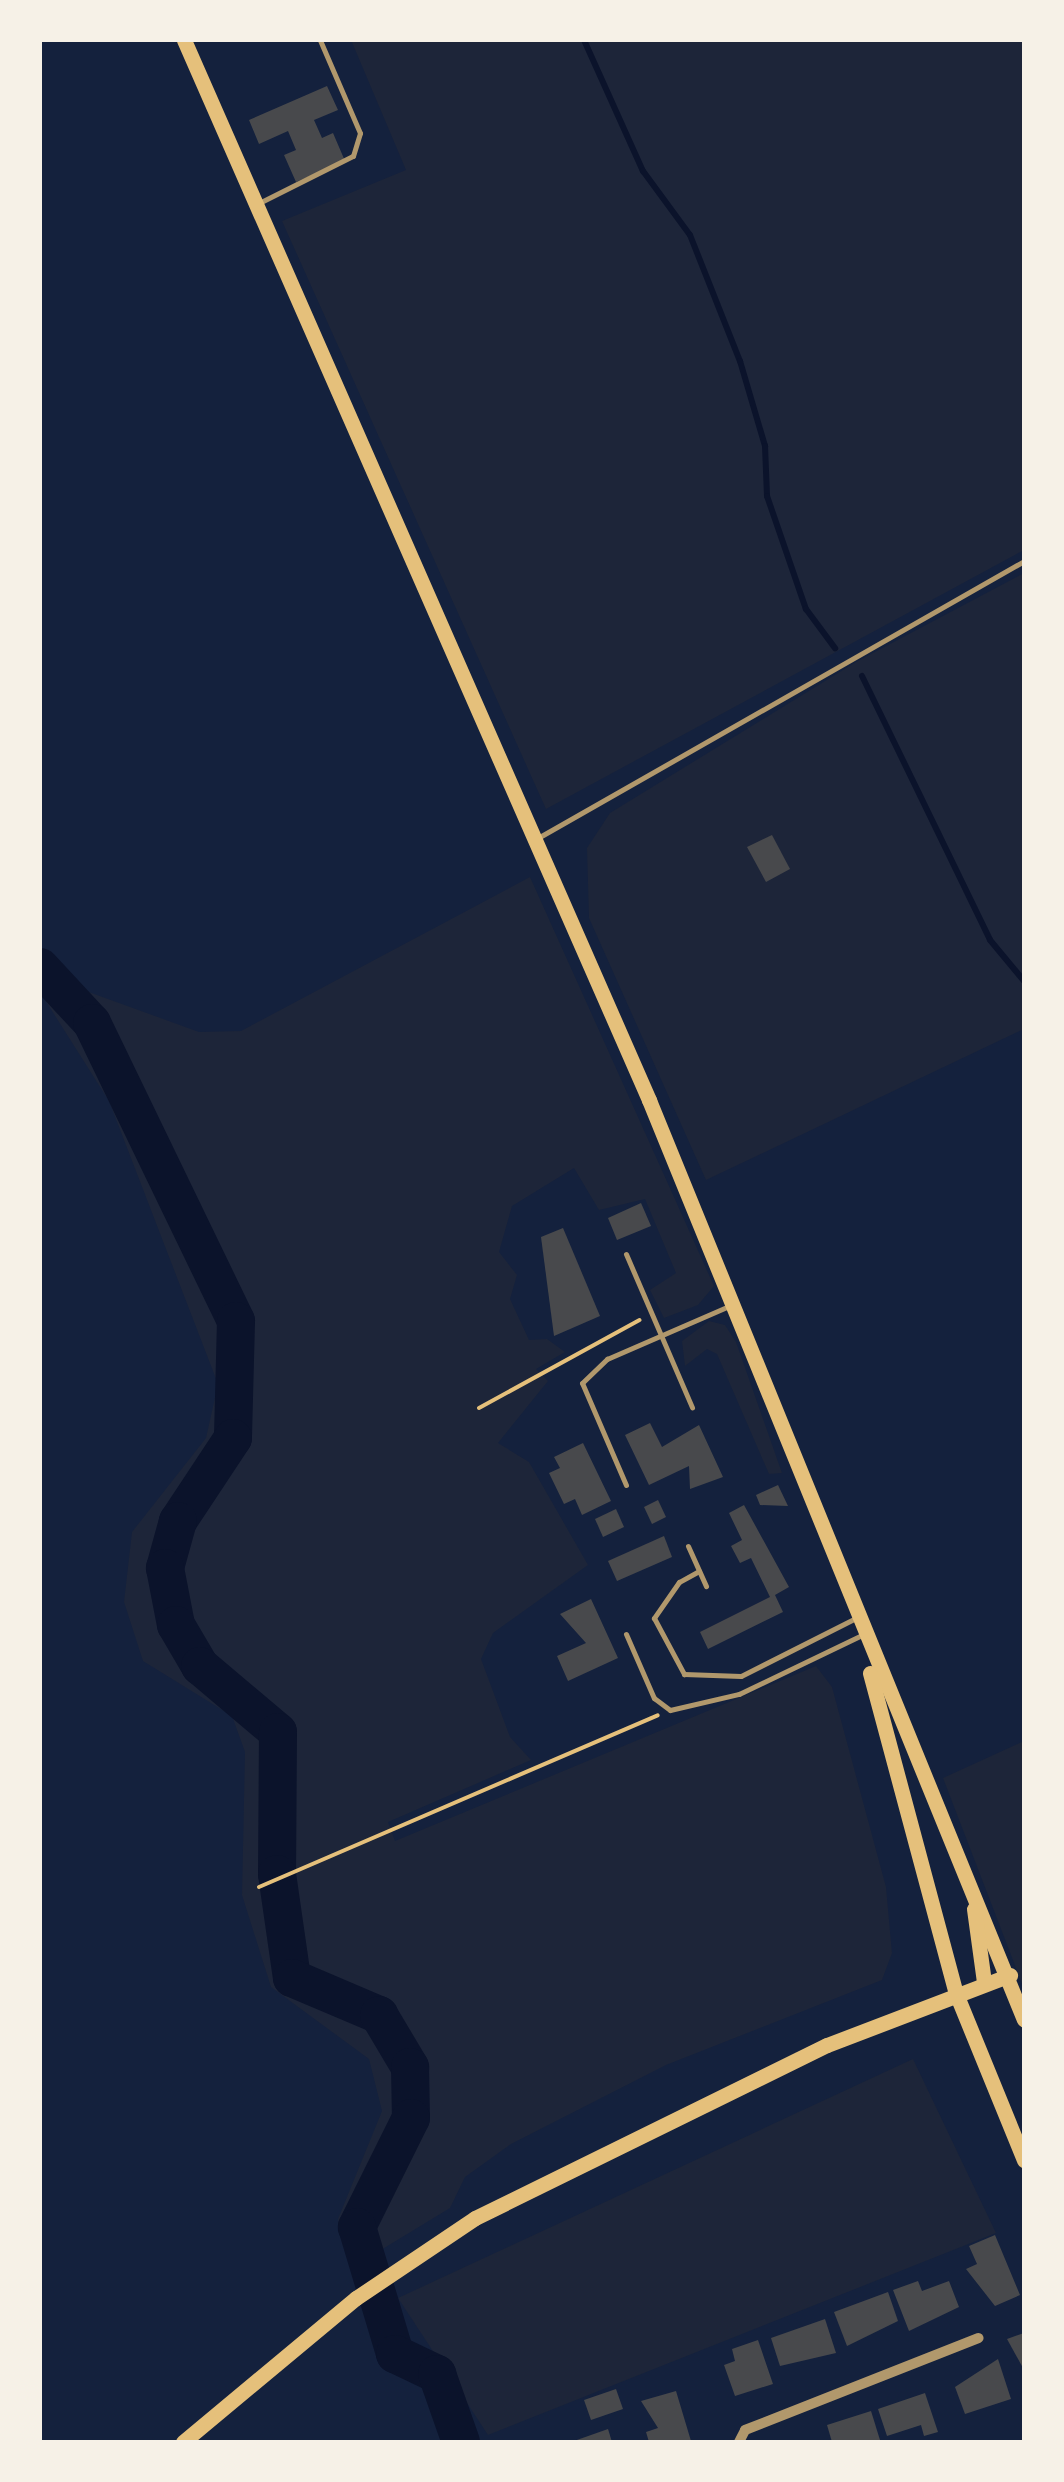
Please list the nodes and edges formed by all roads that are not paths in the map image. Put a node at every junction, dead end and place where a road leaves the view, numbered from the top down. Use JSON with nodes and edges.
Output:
{"nodes":[{"id":1,"x":184,"y":40,"type":"edge"},
{"id":2,"x":320,"y":40,"type":"edge"},
{"id":3,"x":251,"y":208,"type":"junction"},
{"id":4,"x":1024,"y":561,"type":"edge"},
{"id":5,"x":534,"y":840,"type":"junction"},
{"id":6,"x":626,"y":1254,"type":"dead end"},
{"id":7,"x":734,"y":1304,"type":"junction"},
{"id":8,"x":666,"y":1332,"type":"junction"},
{"id":9,"x":692,"y":1407,"type":"dead end"},
{"id":10,"x":626,"y":1485,"type":"dead end"},
{"id":11,"x":688,"y":1546,"type":"dead end"},
{"id":12,"x":699,"y":1571,"type":"junction"},
{"id":13,"x":706,"y":1586,"type":"dead end"},
{"id":14,"x":854,"y":1619,"type":"junction"},
{"id":15,"x":626,"y":1634,"type":"dead end"},
{"id":16,"x":860,"y":1636,"type":"junction"},
{"id":17,"x":972,"y":1890,"type":"junction"},
{"id":18,"x":1010,"y":1975,"type":"junction"},
{"id":19,"x":984,"y":1982,"type":"junction"},
{"id":20,"x":956,"y":1991,"type":"junction"},
{"id":21,"x":1024,"y":2020,"type":"edge"},
{"id":22,"x":1024,"y":2160,"type":"edge"},
{"id":23,"x":978,"y":2338,"type":"dead end"},
{"id":24,"x":184,"y":2442,"type":"edge"},
{"id":25,"x":739,"y":2442,"type":"edge"}],
"edges":[{"from":1,"to":3,"type":"main road"},
{"from":2,"to":3,"type":"lane"},
{"from":3,"to":5,"type":"main road"},
{"from":4,"to":5,"type":"lane"},
{"from":5,"to":7,"type":"main road"},
{"from":6,"to":8,"type":"lane"},
{"from":7,"to":8,"type":"lane"},
{"from":7,"to":14,"type":"main road"},
{"from":8,"to":9,"type":"lane"},
{"from":8,"to":10,"type":"lane"},
{"from":11,"to":12,"type":"lane"},
{"from":12,"to":13,"type":"lane"},
{"from":12,"to":14,"type":"lane"},
{"from":14,"to":16,"type":"main road"},
{"from":15,"to":16,"type":"lane"},
{"from":16,"to":17,"type":"main road"},
{"from":16,"to":20,"type":"main road"},
{"from":17,"to":18,"type":"main road"},
{"from":17,"to":19,"type":"main road"},
{"from":18,"to":19,"type":"main road"},
{"from":18,"to":21,"type":"main road"},
{"from":19,"to":20,"type":"main road"},
{"from":20,"to":22,"type":"main road"},
{"from":20,"to":24,"type":"main road"},
{"from":23,"to":25,"type":"street"}]}
